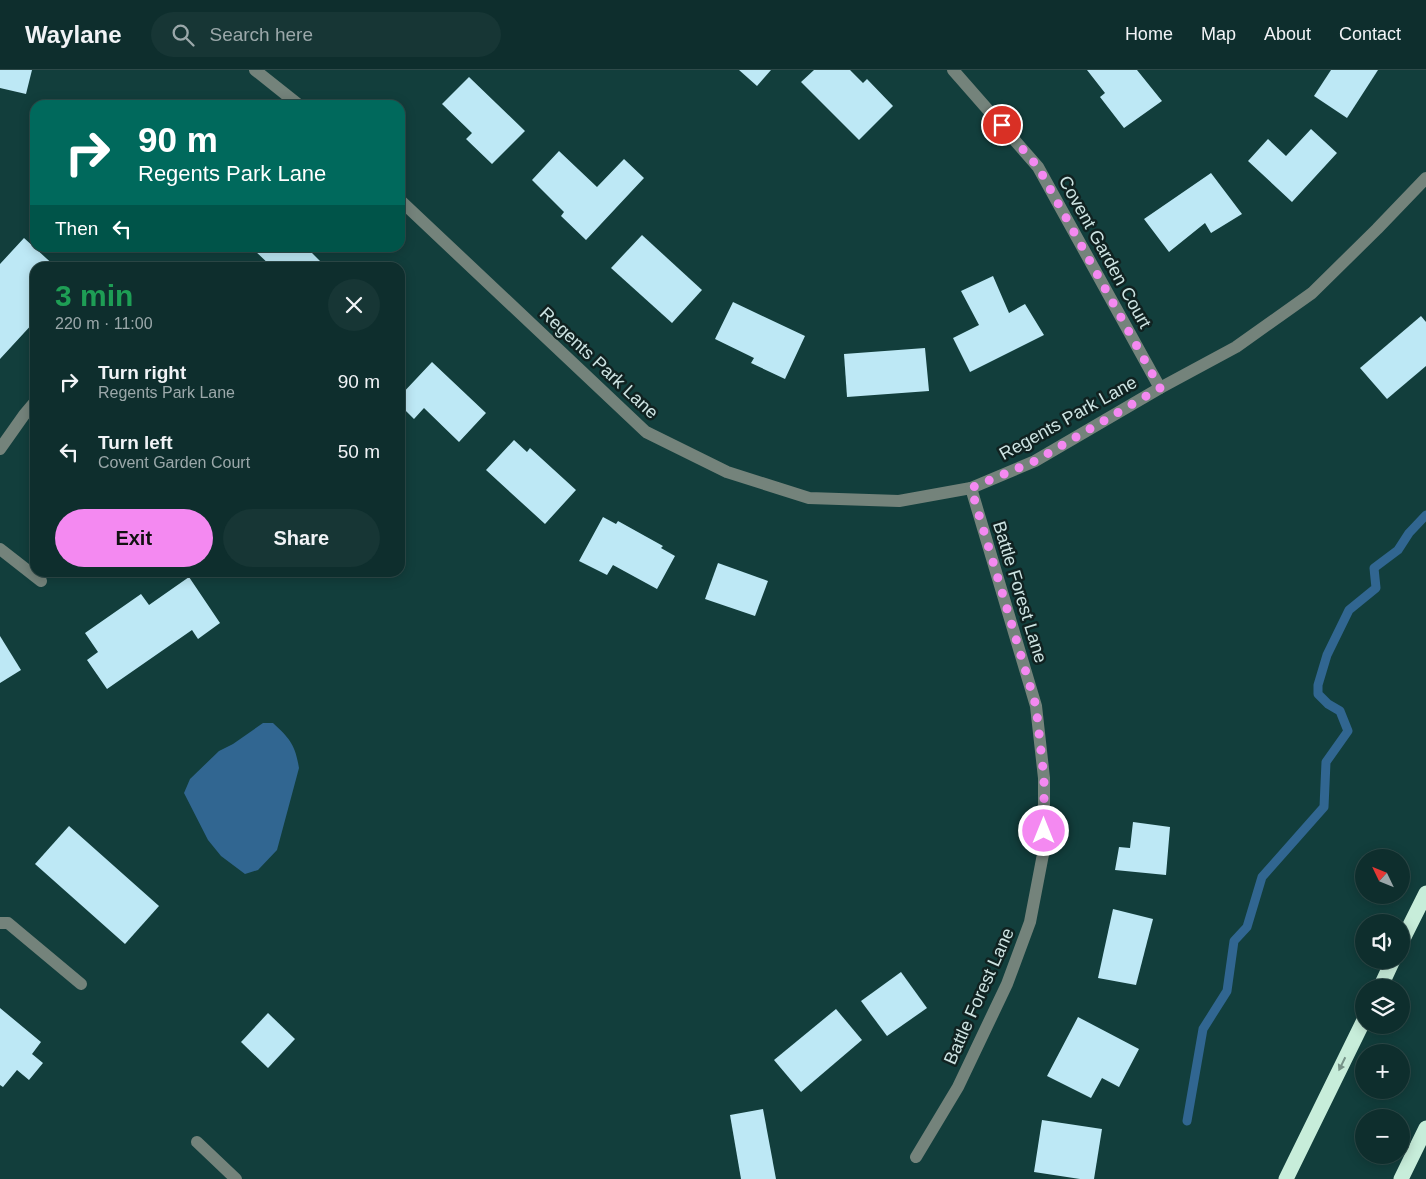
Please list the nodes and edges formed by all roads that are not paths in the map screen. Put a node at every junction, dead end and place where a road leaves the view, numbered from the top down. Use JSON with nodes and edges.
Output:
{"nodes":[{"id":1,"x":255,"y":70,"type":"edge"},
{"id":2,"x":953,"y":70,"type":"edge"},
{"id":3,"x":293,"y":100,"type":"edge"},
{"id":4,"x":1426,"y":178,"type":"edge"},
{"id":5,"x":405,"y":205,"type":"edge"},
{"id":6,"x":1160,"y":388,"type":"junction"},
{"id":7,"x":30,"y":408,"type":"edge"},
{"id":8,"x":0,"y":450,"type":"edge"},
{"id":9,"x":971,"y":488,"type":"junction"},
{"id":10,"x":0,"y":549,"type":"edge"},
{"id":11,"x":30,"y":572,"type":"edge"},
{"id":12,"x":37,"y":577,"type":"edge"},
{"id":13,"x":42,"y":581,"type":"dead end"},
{"id":14,"x":1426,"y":893,"type":"edge"},
{"id":15,"x":0,"y":923,"type":"edge"},
{"id":16,"x":1410,"y":925,"type":"edge"},
{"id":17,"x":81,"y":984,"type":"dead end"},
{"id":18,"x":1357,"y":1034,"type":"edge"},
{"id":19,"x":1426,"y":1128,"type":"edge"},
{"id":20,"x":197,"y":1142,"type":"dead end"},
{"id":21,"x":916,"y":1158,"type":"dead end"},
{"id":22,"x":236,"y":1179,"type":"edge"},
{"id":23,"x":1286,"y":1179,"type":"edge"},
{"id":24,"x":1401,"y":1179,"type":"edge"}],
"edges":[{"from":1,"to":3,"type":"street"},
{"from":2,"to":6,"type":"street","name":"Covent Garden Court"},
{"from":4,"to":6,"type":"street","name":"Regents Park Lane"},
{"from":5,"to":9,"type":"street","name":"Regents Park Lane"},
{"from":6,"to":9,"type":"street","name":"Regents Park Lane"},
{"from":7,"to":8,"type":"street"},
{"from":9,"to":21,"type":"street","name":"Battle Forest Lane"},
{"from":10,"to":11,"type":"street"},
{"from":12,"to":13,"type":"street"},
{"from":14,"to":16,"type":"highway"},
{"from":15,"to":17,"type":"street"},
{"from":18,"to":23,"type":"highway","one_way":true},
{"from":19,"to":24,"type":"highway"},
{"from":20,"to":22,"type":"street"}]}
